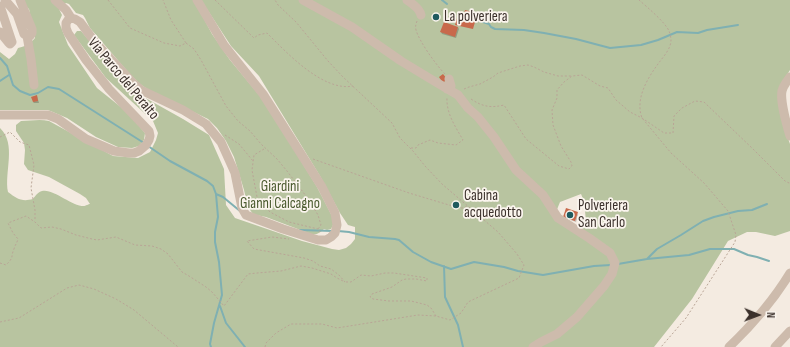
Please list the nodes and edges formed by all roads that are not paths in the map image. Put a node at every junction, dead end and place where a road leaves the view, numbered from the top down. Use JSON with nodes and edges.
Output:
{"nodes":[{"id":1,"x":5,"y":0,"type":"edge"},
{"id":2,"x":20,"y":0,"type":"edge"},
{"id":3,"x":54,"y":0,"type":"edge"},
{"id":4,"x":197,"y":0,"type":"edge"},
{"id":5,"x":303,"y":0,"type":"edge"},
{"id":6,"x":408,"y":0,"type":"edge"},
{"id":7,"x":0,"y":6,"type":"edge"},
{"id":8,"x":421,"y":16,"type":"road end"},
{"id":9,"x":71,"y":18,"type":"junction"},
{"id":10,"x":0,"y":32,"type":"edge"},
{"id":11,"x":27,"y":36,"type":"junction"},
{"id":12,"x":790,"y":77,"type":"edge"},
{"id":13,"x":449,"y":79,"type":"road end"},
{"id":14,"x":34,"y":85,"type":"dead end"},
{"id":15,"x":447,"y":89,"type":"junction"},
{"id":16,"x":0,"y":115,"type":"edge"},
{"id":17,"x":790,"y":136,"type":"edge"},
{"id":18,"x":790,"y":273,"type":"edge"},
{"id":19,"x":790,"y":331,"type":"edge"},
{"id":20,"x":533,"y":347,"type":"edge"},
{"id":21,"x":729,"y":347,"type":"edge"},
{"id":22,"x":775,"y":347,"type":"edge"}],
"edges":[{"from":1,"to":11,"type":"street"},
{"from":2,"to":11,"type":"street"},
{"from":3,"to":9,"type":"street"},
{"from":4,"to":9,"type":"street","name":"Via Parco del Peralto"},
{"from":5,"to":15,"type":"street"},
{"from":6,"to":8,"type":"street"},
{"from":7,"to":10,"type":"street"},
{"from":9,"to":16,"type":"street","name":"Via Parco del Peralto"},
{"from":11,"to":14,"type":"street"},
{"from":12,"to":17,"type":"street"},
{"from":13,"to":15,"type":"street"},
{"from":15,"to":20,"type":"street"},
{"from":18,"to":21,"type":"street"},
{"from":19,"to":22,"type":"street"}]}
